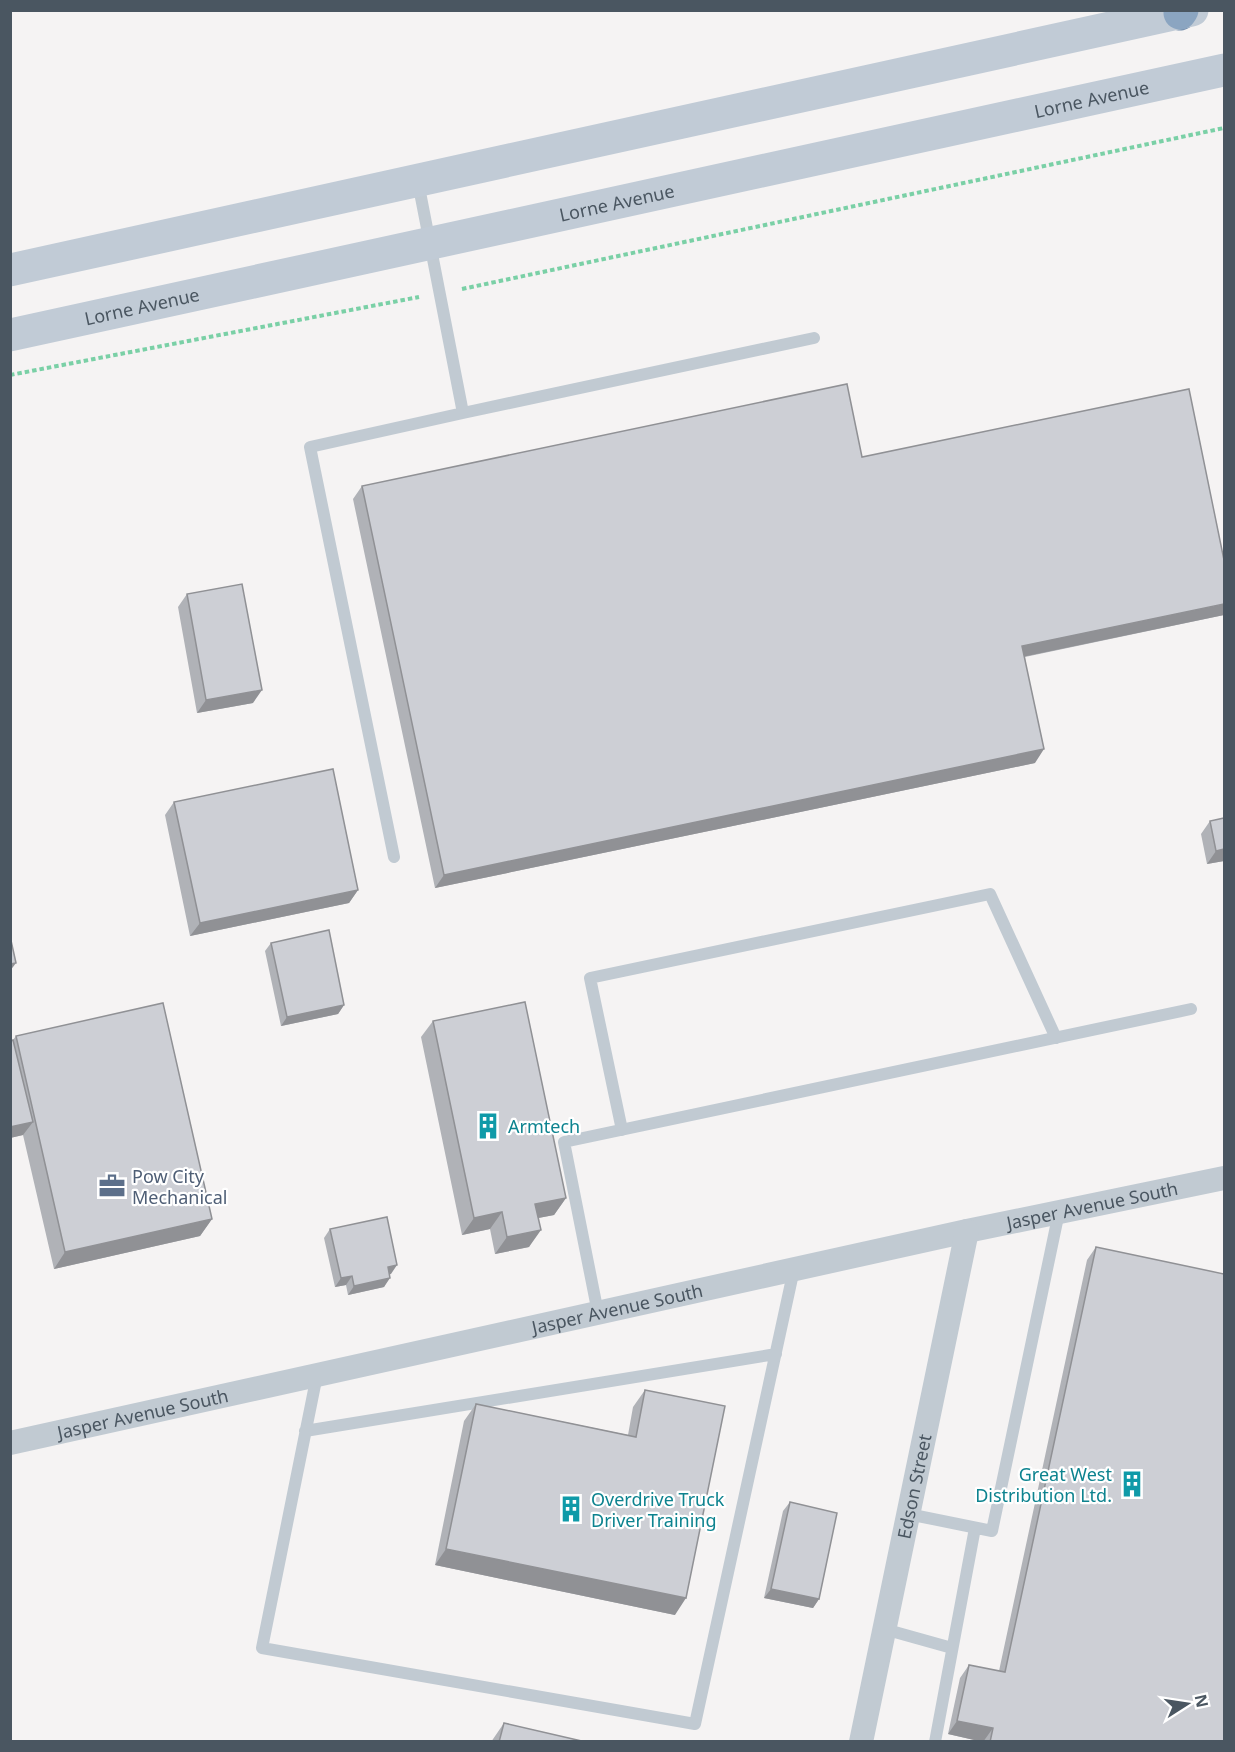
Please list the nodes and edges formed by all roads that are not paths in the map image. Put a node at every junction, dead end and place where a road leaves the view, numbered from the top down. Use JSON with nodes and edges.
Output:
{"nodes":[{"id":1,"x":1185,"y":11,"type":"edge"},
{"id":2,"x":1224,"y":70,"type":"edge"},
{"id":3,"x":418,"y":181,"type":"junction"},
{"id":4,"x":432,"y":243,"type":"junction"},
{"id":5,"x":10,"y":270,"type":"edge"},
{"id":6,"x":10,"y":335,"type":"edge"},
{"id":7,"x":814,"y":338,"type":"dead end"},
{"id":8,"x":463,"y":413,"type":"junction"},
{"id":9,"x":394,"y":857,"type":"dead end"},
{"id":10,"x":1191,"y":1009,"type":"dead end"},
{"id":11,"x":1056,"y":1038,"type":"junction"},
{"id":12,"x":622,"y":1130,"type":"junction"},
{"id":13,"x":1224,"y":1178,"type":"edge"},
{"id":14,"x":1059,"y":1212,"type":"junction"},
{"id":15,"x":967,"y":1231,"type":"junction"},
{"id":16,"x":794,"y":1269,"type":"junction"},
{"id":17,"x":598,"y":1312,"type":"junction"},
{"id":18,"x":776,"y":1354,"type":"junction"},
{"id":19,"x":317,"y":1375,"type":"junction"},
{"id":20,"x":305,"y":1431,"type":"junction"},
{"id":21,"x":10,"y":1443,"type":"edge"},
{"id":22,"x":908,"y":1514,"type":"junction"},
{"id":23,"x":975,"y":1528,"type":"junction"},
{"id":24,"x":884,"y":1629,"type":"junction"},
{"id":25,"x":952,"y":1648,"type":"junction"},
{"id":26,"x":861,"y":1742,"type":"edge"},
{"id":27,"x":935,"y":1742,"type":"edge"}],
"edges":[{"from":1,"to":3,"type":"main road"},
{"from":2,"to":4,"type":"main road","name":"Lorne Avenue"},
{"from":3,"to":4,"type":"lane"},
{"from":3,"to":5,"type":"main road"},
{"from":4,"to":6,"type":"main road","name":"Lorne Avenue"},
{"from":4,"to":8,"type":"lane"},
{"from":7,"to":8,"type":"lane"},
{"from":8,"to":9,"type":"lane"},
{"from":10,"to":11,"type":"lane"},
{"from":11,"to":12,"type":"lane"},
{"from":11,"to":12,"type":"lane"},
{"from":12,"to":17,"type":"lane"},
{"from":13,"to":14,"type":"street","name":"Jasper Avenue South"},
{"from":14,"to":15,"type":"street","name":"Jasper Avenue South"},
{"from":14,"to":23,"type":"lane"},
{"from":15,"to":16,"type":"street","name":"Jasper Avenue South"},
{"from":15,"to":22,"type":"street","name":"Edson Street"},
{"from":16,"to":17,"type":"street","name":"Jasper Avenue South"},
{"from":16,"to":18,"type":"lane"},
{"from":17,"to":19,"type":"street","name":"Jasper Avenue South"},
{"from":18,"to":20,"type":"lane"},
{"from":18,"to":20,"type":"lane"},
{"from":19,"to":20,"type":"lane"},
{"from":19,"to":21,"type":"street","name":"Jasper Avenue South"},
{"from":22,"to":23,"type":"lane"},
{"from":22,"to":24,"type":"street","name":"Edson Street"},
{"from":23,"to":25,"type":"lane"},
{"from":24,"to":25,"type":"lane"},
{"from":24,"to":26,"type":"street","name":"Edson Street"},
{"from":25,"to":27,"type":"lane"}]}
